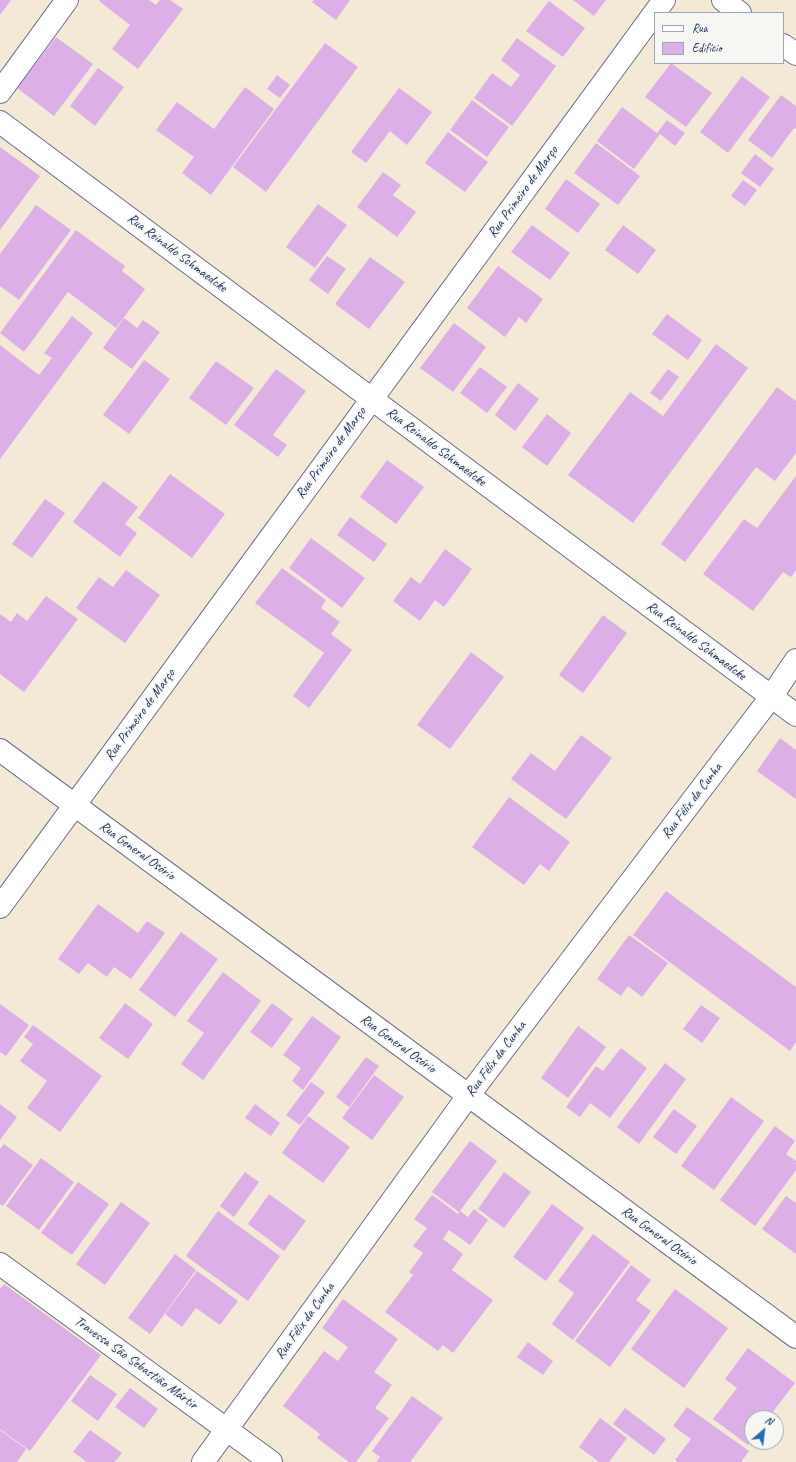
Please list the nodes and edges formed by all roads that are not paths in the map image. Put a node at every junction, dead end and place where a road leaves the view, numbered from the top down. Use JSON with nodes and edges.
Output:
{"nodes":[{"id":1,"x":67,"y":0,"type":"edge"},
{"id":2,"x":664,"y":0,"type":"edge"},
{"id":3,"x":723,"y":0,"type":"edge"},
{"id":4,"x":655,"y":12,"type":"edge"},
{"id":5,"x":739,"y":12,"type":"edge"},
{"id":6,"x":654,"y":14,"type":"edge"},
{"id":7,"x":784,"y":46,"type":"edge"},
{"id":8,"x":796,"y":54,"type":"edge"},
{"id":9,"x":0,"y":92,"type":"edge"},
{"id":10,"x":0,"y":122,"type":"edge"},
{"id":11,"x":371,"y":398,"type":"junction"},
{"id":12,"x":796,"y":660,"type":"edge"},
{"id":13,"x":771,"y":697,"type":"junction"},
{"id":14,"x":796,"y":715,"type":"edge"},
{"id":15,"x":0,"y":750,"type":"edge"},
{"id":16,"x":75,"y":805,"type":"junction"},
{"id":17,"x":0,"y":907,"type":"edge"},
{"id":18,"x":468,"y":1096,"type":"junction"},
{"id":19,"x":0,"y":1264,"type":"edge"},
{"id":20,"x":796,"y":1337,"type":"edge"},
{"id":21,"x":227,"y":1429,"type":"junction"},
{"id":22,"x":203,"y":1462,"type":"edge"},
{"id":23,"x":271,"y":1462,"type":"edge"}],
"edges":[{"from":1,"to":9,"type":"street"},
{"from":2,"to":4,"type":"street","name":"Rua Primeiro de Março"},
{"from":3,"to":5,"type":"street"},
{"from":6,"to":11,"type":"street","name":"Rua Primeiro de Março"},
{"from":7,"to":8,"type":"street"},
{"from":10,"to":11,"type":"street","name":"Rua Reinaldo Schmaedcke"},
{"from":11,"to":13,"type":"street","name":"Rua Reinaldo Schmaedcke"},
{"from":11,"to":16,"type":"street","name":"Rua Primeiro de Março"},
{"from":12,"to":13,"type":"street","name":"Rua Félix da Cunha"},
{"from":13,"to":14,"type":"street","name":"Rua Reinaldo Schmaedcke"},
{"from":13,"to":18,"type":"street","name":"Rua Félix da Cunha"},
{"from":15,"to":16,"type":"street","name":"Rua General Osório"},
{"from":16,"to":17,"type":"street","name":"Rua Primeiro de Março"},
{"from":16,"to":18,"type":"street","name":"Rua General Osório"},
{"from":18,"to":20,"type":"street","name":"Rua General Osório"},
{"from":18,"to":21,"type":"street","name":"Rua Félix da Cunha"},
{"from":19,"to":21,"type":"street","name":"Travessa São Sebastião Mártir"},
{"from":21,"to":22,"type":"street","name":"Rua Félix da Cunha"},
{"from":21,"to":23,"type":"street","name":"Travessa São Sebastião Mártir"}]}
